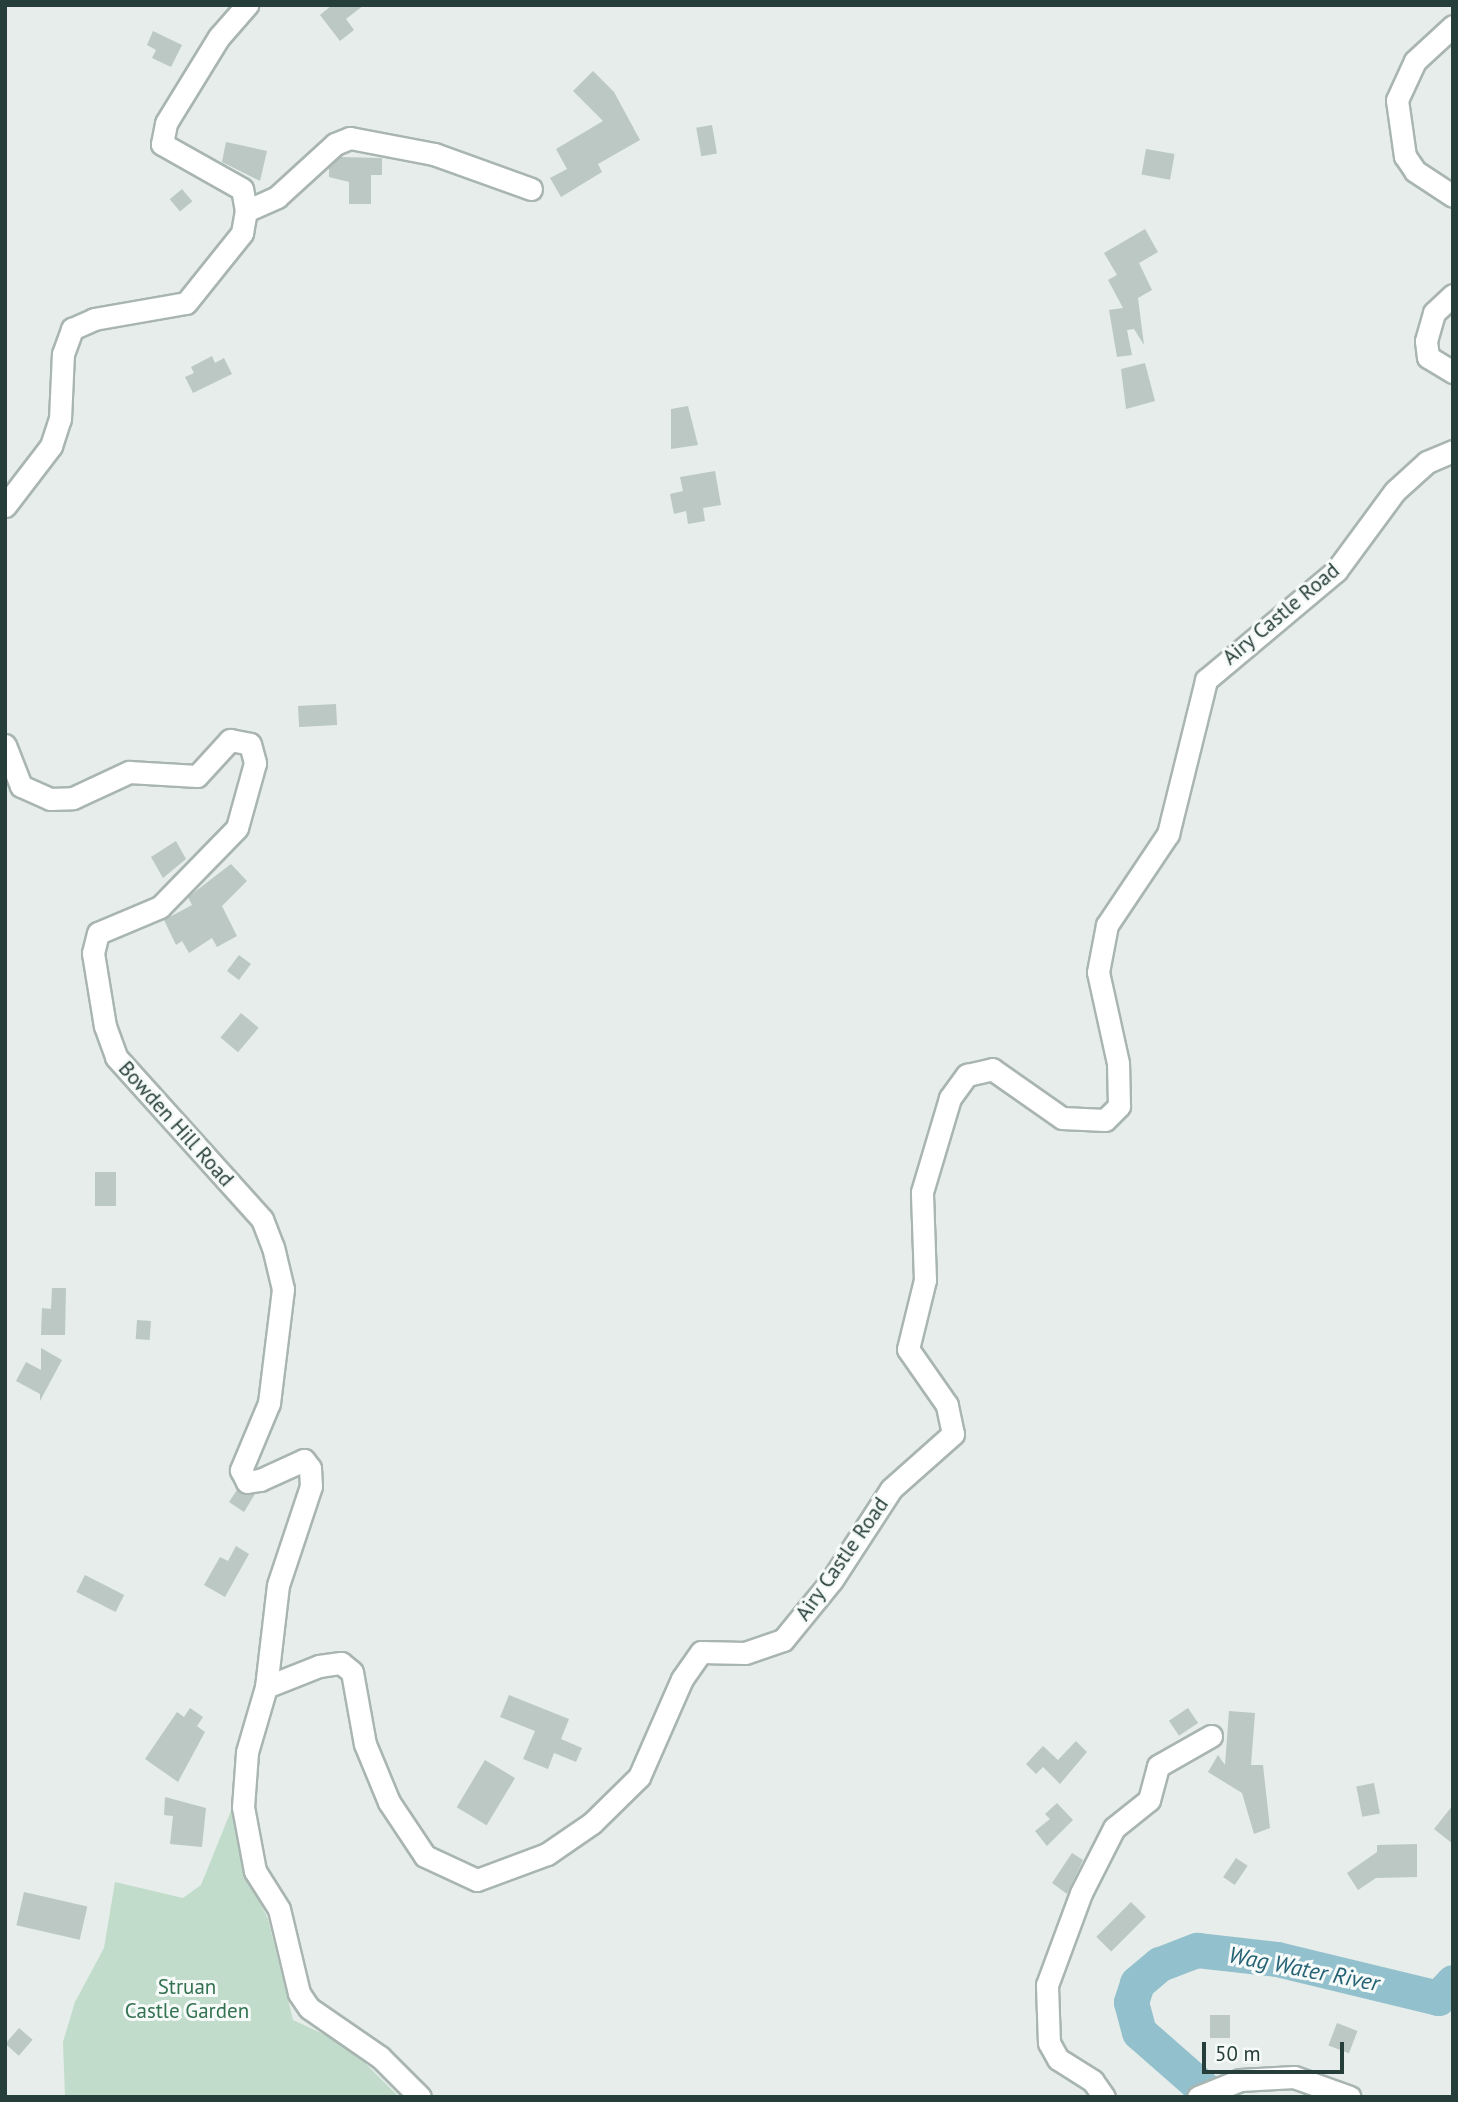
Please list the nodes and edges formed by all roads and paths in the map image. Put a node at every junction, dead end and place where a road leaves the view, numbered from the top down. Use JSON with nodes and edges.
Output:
{"nodes":[{"id":1,"x":247,"y":5,"type":"edge"},
{"id":2,"x":1453,"y":26,"type":"edge"},
{"id":3,"x":531,"y":189,"type":"dead end"},
{"id":4,"x":1453,"y":195,"type":"edge"},
{"id":5,"x":246,"y":211,"type":"junction"},
{"id":6,"x":1453,"y":295,"type":"edge"},
{"id":7,"x":1453,"y":372,"type":"edge"},
{"id":8,"x":1453,"y":451,"type":"edge"},
{"id":9,"x":5,"y":506,"type":"edge"},
{"id":10,"x":5,"y":745,"type":"edge"},
{"id":11,"x":266,"y":1686,"type":"junction"},
{"id":12,"x":1211,"y":1736,"type":"dead end"},
{"id":13,"x":420,"y":2097,"type":"edge"},
{"id":14,"x":1104,"y":2097,"type":"edge"},
{"id":15,"x":1198,"y":2097,"type":"edge"},
{"id":16,"x":1350,"y":2097,"type":"edge"}],
"edges":[{"from":1,"to":5,"type":"street"},
{"from":2,"to":4,"type":"street"},
{"from":3,"to":5,"type":"street"},
{"from":5,"to":9,"type":"street"},
{"from":6,"to":7,"type":"street"},
{"from":8,"to":11,"type":"street","name":"Airy Castle Road"},
{"from":10,"to":11,"type":"street","name":"Bowden Hill Road"},
{"from":11,"to":13,"type":"street"},
{"from":12,"to":14,"type":"street"},
{"from":15,"to":16,"type":"street"}]}
